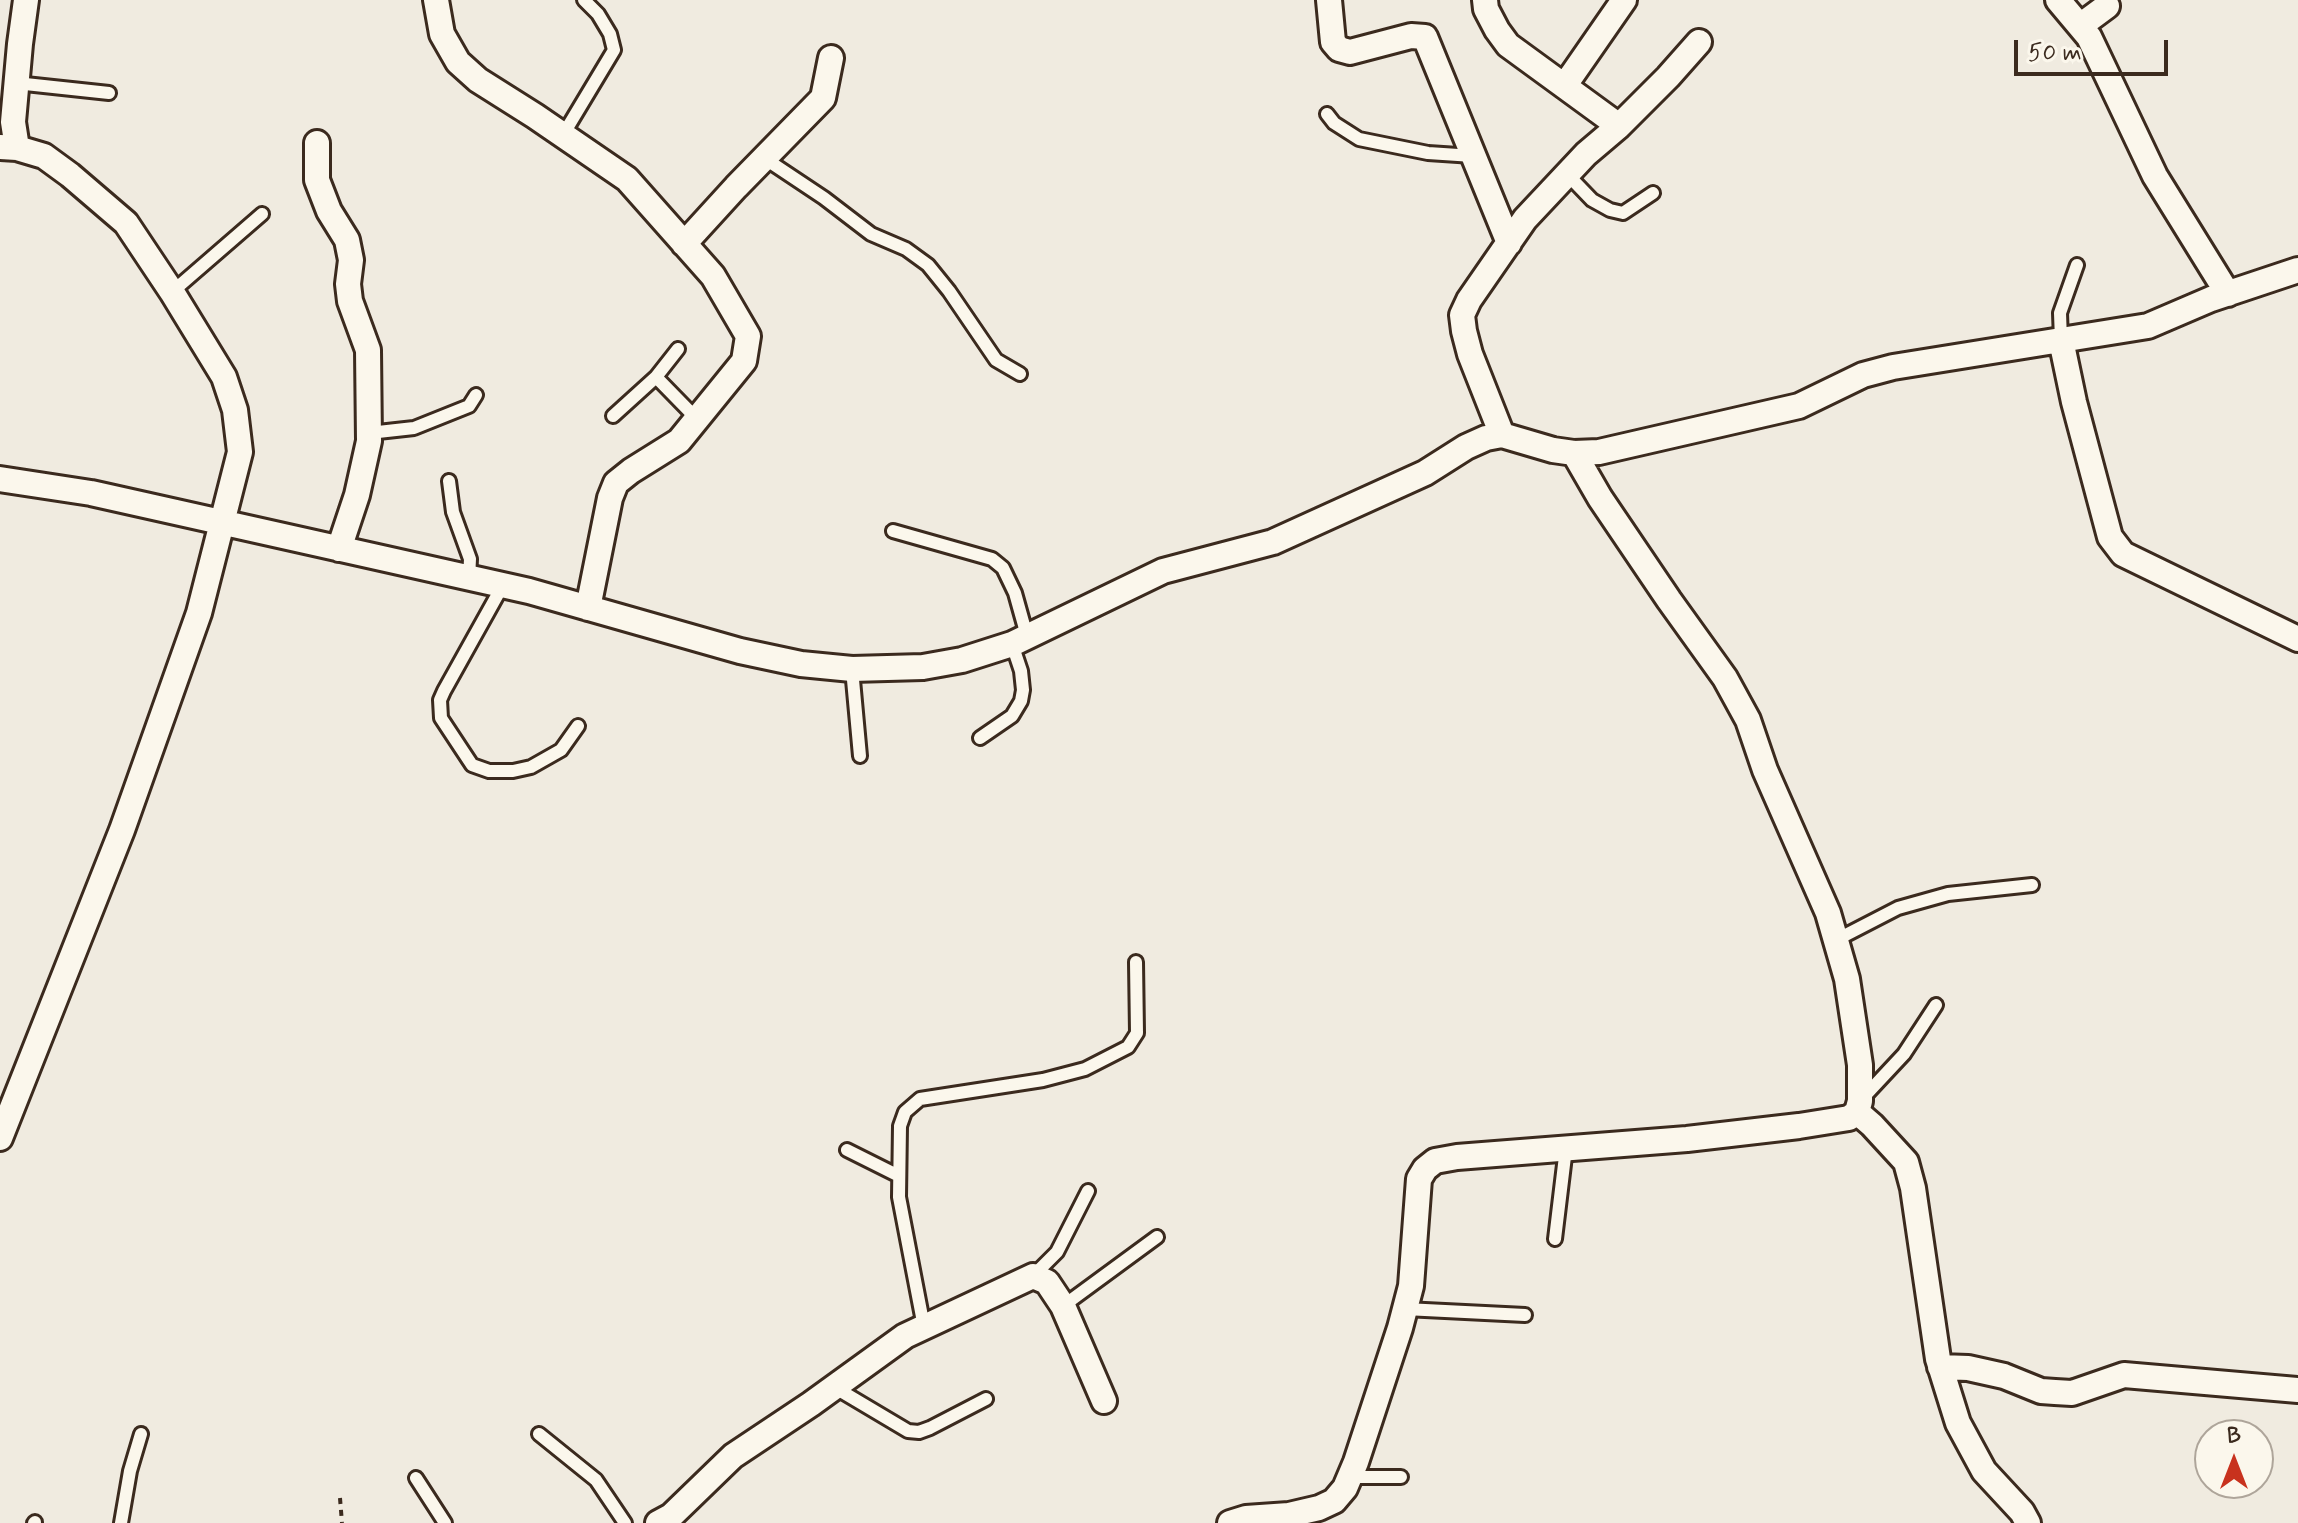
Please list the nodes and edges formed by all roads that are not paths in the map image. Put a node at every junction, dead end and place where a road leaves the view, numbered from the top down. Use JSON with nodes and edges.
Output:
{"nodes":[{"id":1,"x":26,"y":0,"type":"edge"},
{"id":2,"x":436,"y":0,"type":"edge"},
{"id":3,"x":584,"y":0,"type":"edge"},
{"id":4,"x":1329,"y":0,"type":"edge"},
{"id":5,"x":1485,"y":0,"type":"edge"},
{"id":6,"x":1624,"y":0,"type":"edge"},
{"id":7,"x":2058,"y":0,"type":"edge"},
{"id":8,"x":2107,"y":6,"type":"dead end"},
{"id":9,"x":2080,"y":26,"type":"junction"},
{"id":10,"x":1699,"y":42,"type":"dead end"},
{"id":11,"x":831,"y":58,"type":"dead end"},
{"id":12,"x":16,"y":83,"type":"junction"},
{"id":13,"x":1565,"y":85,"type":"junction"},
{"id":14,"x":109,"y":93,"type":"dead end"},
{"id":15,"x":1327,"y":114,"type":"dead end"},
{"id":16,"x":1619,"y":126,"type":"junction"},
{"id":17,"x":563,"y":135,"type":"junction"},
{"id":18,"x":317,"y":143,"type":"dead end"},
{"id":19,"x":9,"y":147,"type":"edge"},
{"id":20,"x":1473,"y":156,"type":"junction"},
{"id":21,"x":764,"y":158,"type":"junction"},
{"id":22,"x":1567,"y":174,"type":"junction"},
{"id":23,"x":1653,"y":193,"type":"dead end"},
{"id":24,"x":262,"y":214,"type":"dead end"},
{"id":25,"x":1509,"y":243,"type":"junction"},
{"id":26,"x":684,"y":244,"type":"junction"},
{"id":27,"x":2077,"y":265,"type":"dead end"},
{"id":28,"x":2298,"y":270,"type":"edge"},
{"id":29,"x":172,"y":292,"type":"junction"},
{"id":30,"x":2228,"y":294,"type":"junction"},
{"id":31,"x":2061,"y":340,"type":"junction"},
{"id":32,"x":678,"y":349,"type":"dead end"},
{"id":33,"x":1020,"y":374,"type":"dead end"},
{"id":34,"x":656,"y":377,"type":"junction"},
{"id":35,"x":476,"y":395,"type":"dead end"},
{"id":36,"x":613,"y":416,"type":"dead end"},
{"id":37,"x":697,"y":419,"type":"junction"},
{"id":38,"x":369,"y":433,"type":"junction"},
{"id":39,"x":1502,"y":435,"type":"junction"},
{"id":40,"x":1574,"y":453,"type":"junction"},
{"id":41,"x":0,"y":479,"type":"edge"},
{"id":42,"x":449,"y":481,"type":"dead end"},
{"id":43,"x":223,"y":521,"type":"junction"},
{"id":44,"x":893,"y":531,"type":"dead end"},
{"id":45,"x":339,"y":549,"type":"junction"},
{"id":46,"x":469,"y":578,"type":"junction"},
{"id":47,"x":503,"y":585,"type":"junction"},
{"id":48,"x":588,"y":608,"type":"junction"},
{"id":49,"x":2298,"y":639,"type":"edge"},
{"id":50,"x":1020,"y":640,"type":"junction"},
{"id":51,"x":852,"y":669,"type":"junction"},
{"id":52,"x":578,"y":726,"type":"dead end"},
{"id":53,"x":980,"y":738,"type":"dead end"},
{"id":54,"x":860,"y":756,"type":"dead end"},
{"id":55,"x":2032,"y":885,"type":"dead end"},
{"id":56,"x":1836,"y":940,"type":"junction"},
{"id":57,"x":1136,"y":962,"type":"dead end"},
{"id":58,"x":1936,"y":1005,"type":"dead end"},
{"id":59,"x":1859,"y":1107,"type":"junction"},
{"id":60,"x":2,"y":1125,"type":"edge"},
{"id":61,"x":1566,"y":1148,"type":"junction"},
{"id":62,"x":847,"y":1150,"type":"dead end"},
{"id":63,"x":899,"y":1176,"type":"junction"},
{"id":64,"x":1088,"y":1191,"type":"dead end"},
{"id":65,"x":1157,"y":1237,"type":"dead end"},
{"id":66,"x":1555,"y":1239,"type":"dead end"},
{"id":67,"x":1033,"y":1276,"type":"junction"},
{"id":68,"x":1063,"y":1306,"type":"junction"},
{"id":69,"x":1405,"y":1309,"type":"junction"},
{"id":70,"x":1525,"y":1315,"type":"dead end"},
{"id":71,"x":924,"y":1327,"type":"junction"},
{"id":72,"x":1940,"y":1367,"type":"junction"},
{"id":73,"x":834,"y":1387,"type":"junction"},
{"id":74,"x":2298,"y":1390,"type":"edge"},
{"id":75,"x":986,"y":1399,"type":"dead end"},
{"id":76,"x":1104,"y":1401,"type":"dead end"},
{"id":77,"x":141,"y":1434,"type":"dead end"},
{"id":78,"x":539,"y":1434,"type":"dead end"},
{"id":79,"x":1350,"y":1477,"type":"junction"},
{"id":80,"x":1401,"y":1477,"type":"dead end"},
{"id":81,"x":416,"y":1478,"type":"dead end"},
{"id":82,"x":671,"y":1521,"type":"edge"},
{"id":83,"x":121,"y":1523,"type":"edge"},
{"id":84,"x":445,"y":1523,"type":"edge"},
{"id":85,"x":625,"y":1523,"type":"edge"},
{"id":86,"x":1230,"y":1523,"type":"edge"},
{"id":87,"x":2028,"y":1523,"type":"edge"}],
"edges":[{"from":1,"to":12,"type":"street"},
{"from":2,"to":17,"type":"street"},
{"from":3,"to":17,"type":"lane"},
{"from":4,"to":20,"type":"street"},
{"from":5,"to":13,"type":"street"},
{"from":6,"to":13,"type":"street"},
{"from":7,"to":9,"type":"street"},
{"from":8,"to":9,"type":"street"},
{"from":9,"to":30,"type":"street"},
{"from":10,"to":16,"type":"street"},
{"from":11,"to":21,"type":"street"},
{"from":12,"to":14,"type":"lane"},
{"from":12,"to":19,"type":"street"},
{"from":13,"to":16,"type":"street"},
{"from":15,"to":20,"type":"lane"},
{"from":16,"to":22,"type":"street"},
{"from":17,"to":26,"type":"street"},
{"from":18,"to":38,"type":"street"},
{"from":19,"to":29,"type":"street"},
{"from":20,"to":25,"type":"street"},
{"from":21,"to":26,"type":"street"},
{"from":21,"to":33,"type":"lane"},
{"from":22,"to":23,"type":"lane"},
{"from":22,"to":25,"type":"street"},
{"from":24,"to":29,"type":"lane"},
{"from":25,"to":39,"type":"street"},
{"from":26,"to":37,"type":"street"},
{"from":27,"to":31,"type":"lane"},
{"from":28,"to":30,"type":"street"},
{"from":29,"to":43,"type":"street"},
{"from":30,"to":31,"type":"street"},
{"from":31,"to":40,"type":"street"},
{"from":31,"to":49,"type":"street"},
{"from":32,"to":34,"type":"lane"},
{"from":34,"to":36,"type":"lane"},
{"from":34,"to":37,"type":"lane"},
{"from":35,"to":38,"type":"lane"},
{"from":37,"to":48,"type":"street"},
{"from":38,"to":45,"type":"street"},
{"from":39,"to":40,"type":"street"},
{"from":39,"to":50,"type":"street"},
{"from":40,"to":56,"type":"street"},
{"from":41,"to":43,"type":"street"},
{"from":42,"to":46,"type":"lane"},
{"from":43,"to":45,"type":"street"},
{"from":43,"to":60,"type":"street"},
{"from":44,"to":50,"type":"lane"},
{"from":45,"to":46,"type":"street"},
{"from":46,"to":47,"type":"street"},
{"from":47,"to":48,"type":"street"},
{"from":47,"to":52,"type":"lane"},
{"from":48,"to":51,"type":"street"},
{"from":50,"to":51,"type":"street"},
{"from":50,"to":53,"type":"lane"},
{"from":51,"to":54,"type":"lane"},
{"from":55,"to":56,"type":"lane"},
{"from":56,"to":59,"type":"street"},
{"from":57,"to":63,"type":"lane"},
{"from":58,"to":59,"type":"lane"},
{"from":59,"to":61,"type":"street"},
{"from":59,"to":72,"type":"street"},
{"from":61,"to":66,"type":"lane"},
{"from":61,"to":69,"type":"street"},
{"from":62,"to":63,"type":"lane"},
{"from":63,"to":71,"type":"lane"},
{"from":64,"to":67,"type":"lane"},
{"from":65,"to":68,"type":"lane"},
{"from":67,"to":68,"type":"street"},
{"from":67,"to":71,"type":"street"},
{"from":68,"to":76,"type":"street"},
{"from":69,"to":70,"type":"lane"},
{"from":69,"to":79,"type":"street"},
{"from":71,"to":73,"type":"street"},
{"from":72,"to":74,"type":"street"},
{"from":72,"to":87,"type":"street"},
{"from":73,"to":75,"type":"lane"},
{"from":73,"to":82,"type":"street"},
{"from":77,"to":83,"type":"lane"},
{"from":78,"to":85,"type":"lane"},
{"from":79,"to":80,"type":"lane"},
{"from":79,"to":86,"type":"street"},
{"from":81,"to":84,"type":"lane"}]}
